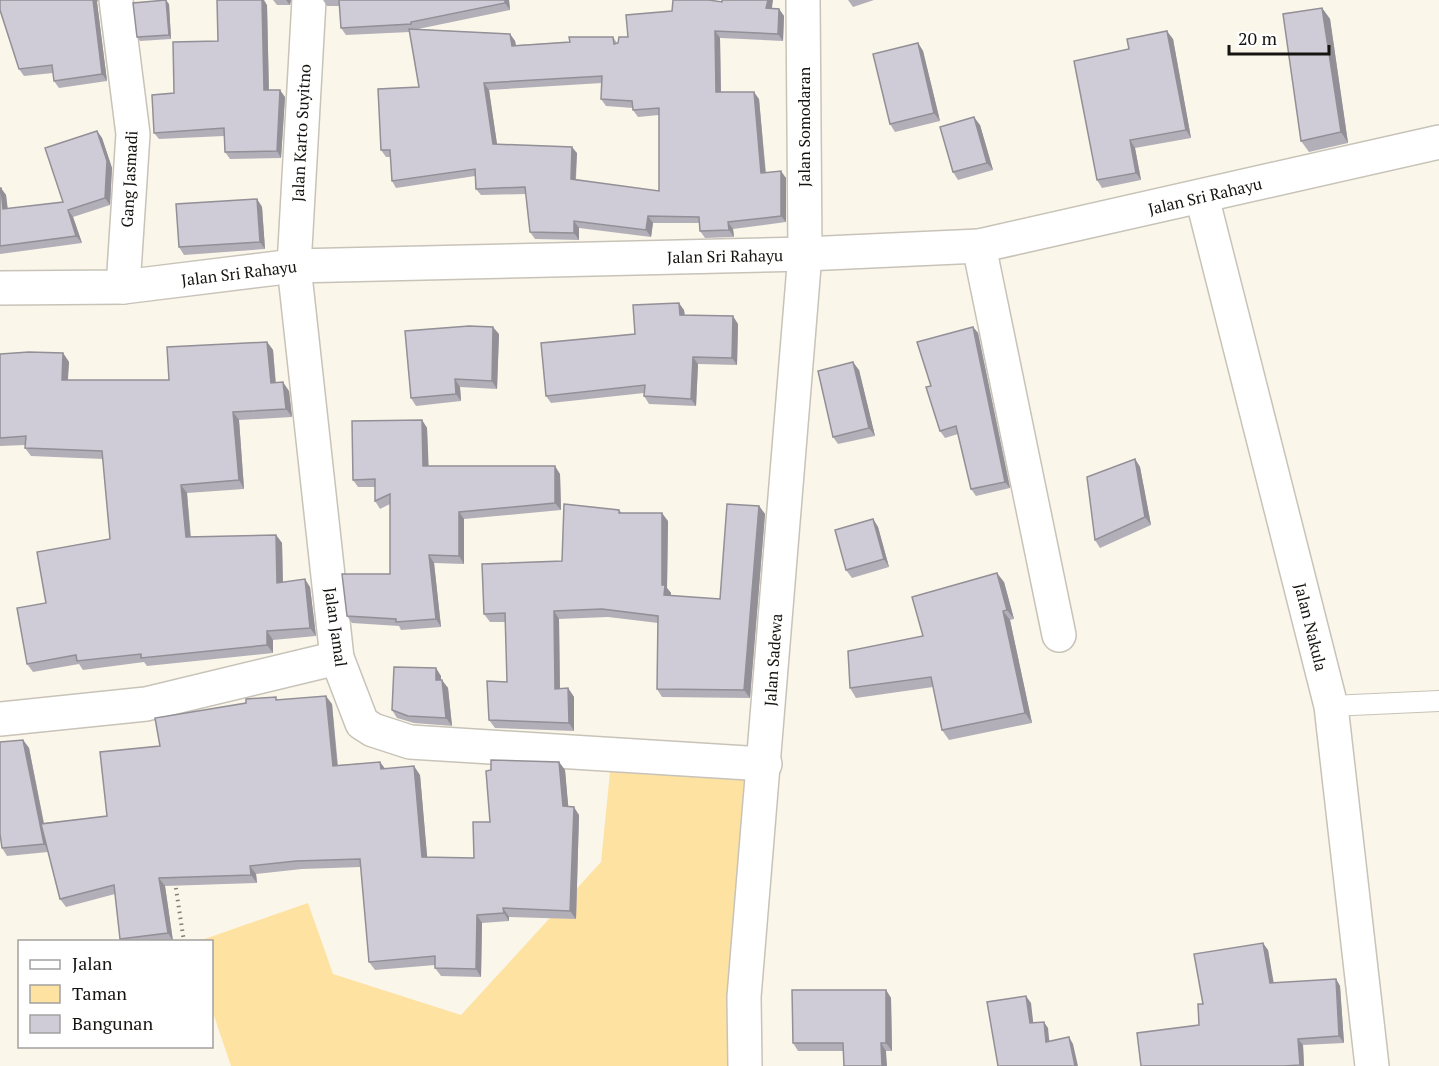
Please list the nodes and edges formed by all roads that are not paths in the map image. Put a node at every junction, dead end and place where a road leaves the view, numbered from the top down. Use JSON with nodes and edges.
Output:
{"nodes":[{"id":1,"x":116,"y":0,"type":"edge"},
{"id":2,"x":309,"y":0,"type":"edge"},
{"id":3,"x":803,"y":0,"type":"edge"},
{"id":4,"x":1439,"y":142,"type":"edge"},
{"id":5,"x":1202,"y":197,"type":"junction"},
{"id":6,"x":979,"y":246,"type":"junction"},
{"id":7,"x":805,"y":254,"type":"junction"},
{"id":8,"x":294,"y":266,"type":"junction"},
{"id":9,"x":123,"y":287,"type":"junction"},
{"id":10,"x":0,"y":288,"type":"edge"},
{"id":11,"x":1059,"y":635,"type":"dead end"},
{"id":12,"x":338,"y":658,"type":"junction"},
{"id":13,"x":1439,"y":701,"type":"edge"},
{"id":14,"x":1331,"y":706,"type":"junction"},
{"id":15,"x":0,"y":719,"type":"edge"},
{"id":16,"x":765,"y":765,"type":"junction"},
{"id":17,"x":745,"y":1066,"type":"edge"},
{"id":18,"x":1372,"y":1066,"type":"edge"}],
"edges":[{"from":1,"to":9,"type":"street","name":"Gang Jasmadi"},
{"from":2,"to":8,"type":"street","name":"Jalan Karto Suyitno"},
{"from":3,"to":7,"type":"street","name":"Jalan Somodaran"},
{"from":4,"to":5,"type":"street","name":"Jalan Sri Rahayu"},
{"from":5,"to":6,"type":"street","name":"Jalan Sri Rahayu"},
{"from":5,"to":14,"type":"street","name":"Jalan Nakula"},
{"from":6,"to":7,"type":"street","name":"Jalan Sri Rahayu"},
{"from":6,"to":11,"type":"street"},
{"from":7,"to":8,"type":"street","name":"Jalan Sri Rahayu"},
{"from":7,"to":16,"type":"street","name":"Jalan Sadewa"},
{"from":8,"to":9,"type":"street","name":"Jalan Sri Rahayu"},
{"from":8,"to":12,"type":"street","name":"Jalan Jamal"},
{"from":9,"to":10,"type":"street","name":"Jalan Sri Rahayu"},
{"from":12,"to":15,"type":"street"},
{"from":12,"to":16,"type":"street","name":"Jalan Jamal"},
{"from":13,"to":14,"type":"lane"},
{"from":14,"to":18,"type":"street","name":"Jalan Nakula"},
{"from":16,"to":17,"type":"street","name":"Jalan Sadewa"}]}
